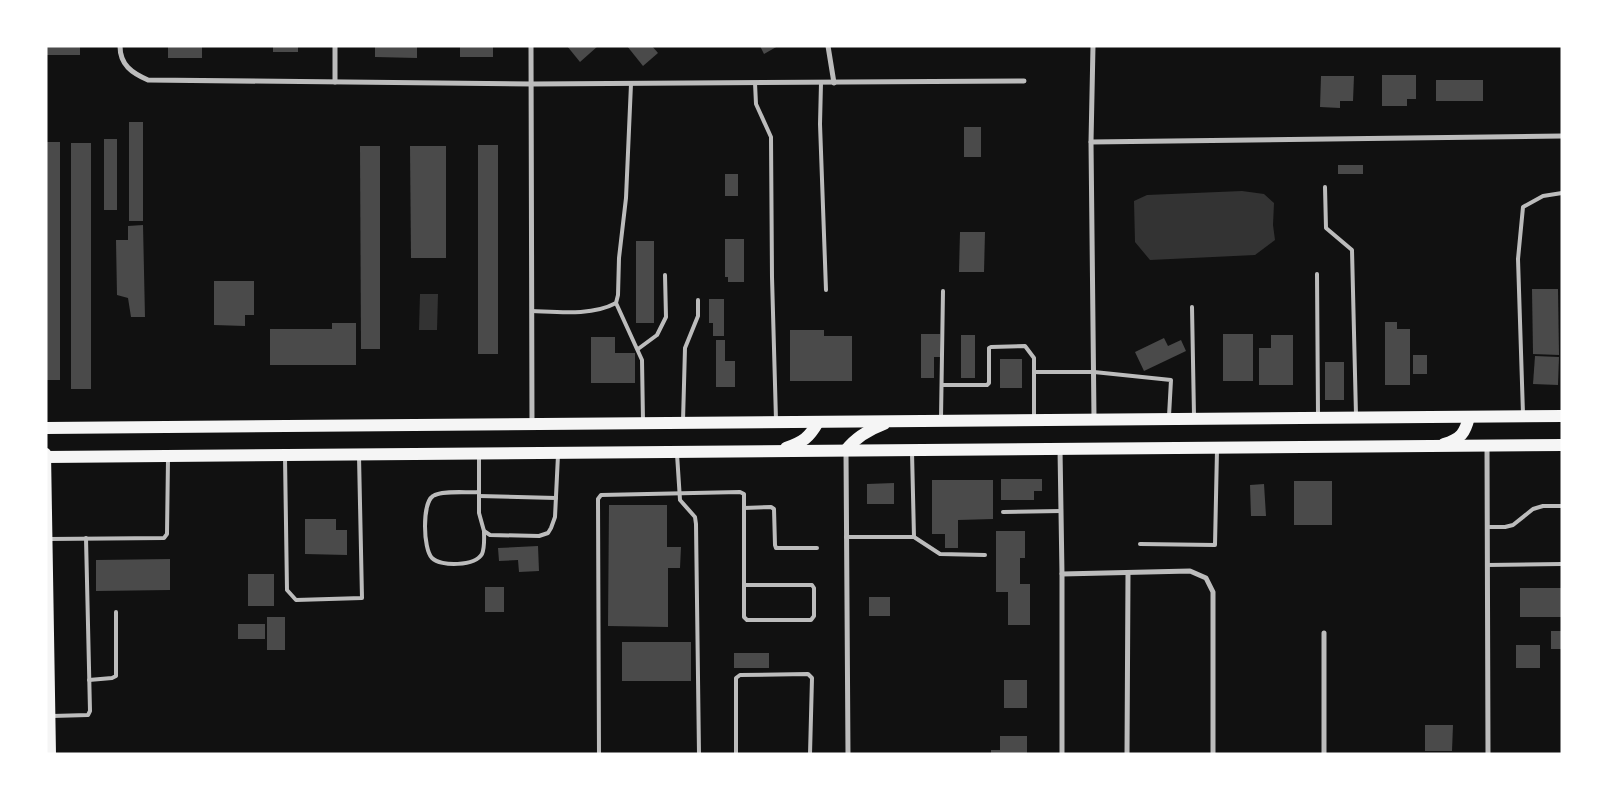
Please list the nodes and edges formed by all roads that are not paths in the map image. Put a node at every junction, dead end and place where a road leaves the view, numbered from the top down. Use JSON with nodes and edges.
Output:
{"nodes":[{"id":1,"x":120,"y":46,"type":"edge"},
{"id":2,"x":335,"y":46,"type":"edge"},
{"id":3,"x":532,"y":46,"type":"edge"},
{"id":4,"x":828,"y":46,"type":"edge"},
{"id":5,"x":1093,"y":46,"type":"edge"},
{"id":6,"x":1024,"y":81,"type":"dead end"},
{"id":7,"x":334,"y":82,"type":"junction"},
{"id":8,"x":755,"y":83,"type":"junction"},
{"id":9,"x":821,"y":83,"type":"junction"},
{"id":10,"x":834,"y":83,"type":"junction"},
{"id":11,"x":532,"y":84,"type":"junction"},
{"id":12,"x":632,"y":84,"type":"junction"},
{"id":13,"x":1562,"y":136,"type":"edge"},
{"id":14,"x":1092,"y":142,"type":"junction"},
{"id":15,"x":1325,"y":187,"type":"dead end"},
{"id":16,"x":1562,"y":193,"type":"edge"},
{"id":17,"x":1317,"y":274,"type":"dead end"},
{"id":18,"x":665,"y":275,"type":"dead end"},
{"id":19,"x":826,"y":290,"type":"dead end"},
{"id":20,"x":943,"y":291,"type":"dead end"},
{"id":21,"x":698,"y":300,"type":"dead end"},
{"id":22,"x":616,"y":303,"type":"junction"},
{"id":23,"x":1192,"y":307,"type":"dead end"},
{"id":24,"x":532,"y":311,"type":"junction"},
{"id":25,"x":638,"y":349,"type":"junction"},
{"id":26,"x":1034,"y":372,"type":"junction"},
{"id":27,"x":1094,"y":372,"type":"junction"},
{"id":28,"x":942,"y":385,"type":"junction"},
{"id":29,"x":1523,"y":416,"type":"junction"},
{"id":30,"x":1562,"y":416,"type":"edge"},
{"id":31,"x":1356,"y":417,"type":"junction"},
{"id":32,"x":1469,"y":417,"type":"junction"},
{"id":33,"x":1168,"y":418,"type":"junction"},
{"id":34,"x":1194,"y":418,"type":"junction"},
{"id":35,"x":1318,"y":418,"type":"junction"},
{"id":36,"x":1094,"y":419,"type":"junction"},
{"id":37,"x":941,"y":420,"type":"junction"},
{"id":38,"x":1034,"y":420,"type":"junction"},
{"id":39,"x":891,"y":421,"type":"junction"},
{"id":40,"x":776,"y":422,"type":"junction"},
{"id":41,"x":818,"y":422,"type":"junction"},
{"id":42,"x":683,"y":423,"type":"junction"},
{"id":43,"x":642,"y":424,"type":"junction"},
{"id":44,"x":532,"y":425,"type":"junction"},
{"id":45,"x":46,"y":428,"type":"edge"},
{"id":46,"x":1437,"y":446,"type":"junction"},
{"id":47,"x":1487,"y":446,"type":"junction"},
{"id":48,"x":1562,"y":446,"type":"edge"},
{"id":49,"x":1217,"y":448,"type":"junction"},
{"id":50,"x":1060,"y":449,"type":"junction"},
{"id":51,"x":846,"y":450,"type":"junction"},
{"id":52,"x":912,"y":450,"type":"junction"},
{"id":53,"x":779,"y":451,"type":"junction"},
{"id":54,"x":677,"y":452,"type":"junction"},
{"id":55,"x":558,"y":453,"type":"junction"},
{"id":56,"x":480,"y":454,"type":"junction"},
{"id":57,"x":285,"y":455,"type":"junction"},
{"id":58,"x":358,"y":455,"type":"junction"},
{"id":59,"x":47,"y":456,"type":"edge"},
{"id":60,"x":168,"y":456,"type":"junction"},
{"id":61,"x":479,"y":494,"type":"junction"},
{"id":62,"x":679,"y":494,"type":"junction"},
{"id":63,"x":556,"y":498,"type":"junction"},
{"id":64,"x":1562,"y":506,"type":"edge"},
{"id":65,"x":744,"y":508,"type":"junction"},
{"id":66,"x":1061,"y":511,"type":"junction"},
{"id":67,"x":1003,"y":512,"type":"dead end"},
{"id":68,"x":1487,"y":527,"type":"junction"},
{"id":69,"x":484,"y":531,"type":"junction"},
{"id":70,"x":914,"y":536,"type":"junction"},
{"id":71,"x":846,"y":537,"type":"junction"},
{"id":72,"x":86,"y":538,"type":"junction"},
{"id":73,"x":48,"y":539,"type":"junction"},
{"id":74,"x":1140,"y":544,"type":"dead end"},
{"id":75,"x":817,"y":548,"type":"dead end"},
{"id":76,"x":985,"y":555,"type":"dead end"},
{"id":77,"x":1562,"y":564,"type":"edge"},
{"id":78,"x":1487,"y":565,"type":"junction"},
{"id":79,"x":1128,"y":573,"type":"junction"},
{"id":80,"x":1062,"y":574,"type":"junction"},
{"id":81,"x":744,"y":585,"type":"junction"},
{"id":82,"x":116,"y":612,"type":"dead end"},
{"id":83,"x":1324,"y":633,"type":"dead end"},
{"id":84,"x":89,"y":680,"type":"junction"},
{"id":85,"x":48,"y":716,"type":"edge"},
{"id":86,"x":50,"y":754,"type":"edge"},
{"id":87,"x":599,"y":754,"type":"edge"},
{"id":88,"x":698,"y":754,"type":"edge"},
{"id":89,"x":736,"y":754,"type":"edge"},
{"id":90,"x":810,"y":754,"type":"edge"},
{"id":91,"x":848,"y":754,"type":"edge"},
{"id":92,"x":1062,"y":754,"type":"edge"},
{"id":93,"x":1127,"y":754,"type":"edge"},
{"id":94,"x":1213,"y":754,"type":"edge"},
{"id":95,"x":1324,"y":754,"type":"edge"},
{"id":96,"x":1488,"y":754,"type":"edge"}],
"edges":[{"from":1,"to":7,"type":"street"},
{"from":2,"to":7,"type":"street"},
{"from":3,"to":11,"type":"street"},
{"from":4,"to":10,"type":"street"},
{"from":5,"to":14,"type":"street"},
{"from":6,"to":10,"type":"street"},
{"from":7,"to":11,"type":"street"},
{"from":8,"to":9,"type":"street"},
{"from":8,"to":12,"type":"street"},
{"from":8,"to":40,"type":"lane"},
{"from":9,"to":10,"type":"street"},
{"from":9,"to":19,"type":"lane"},
{"from":11,"to":12,"type":"street"},
{"from":11,"to":24,"type":"street"},
{"from":12,"to":22,"type":"lane"},
{"from":13,"to":14,"type":"street"},
{"from":14,"to":27,"type":"street"},
{"from":15,"to":31,"type":"lane"},
{"from":16,"to":29,"type":"lane"},
{"from":17,"to":35,"type":"lane"},
{"from":18,"to":25,"type":"lane"},
{"from":20,"to":28,"type":"lane"},
{"from":21,"to":42,"type":"lane"},
{"from":22,"to":24,"type":"lane"},
{"from":22,"to":25,"type":"lane"},
{"from":23,"to":34,"type":"lane"},
{"from":24,"to":44,"type":"street"},
{"from":25,"to":43,"type":"lane"},
{"from":26,"to":27,"type":"lane"},
{"from":26,"to":28,"type":"lane"},
{"from":26,"to":38,"type":"lane"},
{"from":27,"to":33,"type":"lane"},
{"from":27,"to":36,"type":"street"},
{"from":28,"to":37,"type":"lane"},
{"from":29,"to":30,"type":"main road"},
{"from":29,"to":32,"type":"main road"},
{"from":31,"to":32,"type":"main road"},
{"from":31,"to":35,"type":"main road"},
{"from":32,"to":46,"type":"main road"},
{"from":33,"to":34,"type":"main road"},
{"from":33,"to":36,"type":"main road"},
{"from":34,"to":35,"type":"main road"},
{"from":36,"to":38,"type":"main road"},
{"from":37,"to":38,"type":"main road"},
{"from":37,"to":39,"type":"main road"},
{"from":39,"to":41,"type":"main road"},
{"from":39,"to":51,"type":"main road"},
{"from":40,"to":41,"type":"main road"},
{"from":40,"to":42,"type":"main road"},
{"from":41,"to":53,"type":"main road"},
{"from":42,"to":43,"type":"main road"},
{"from":43,"to":44,"type":"main road"},
{"from":44,"to":45,"type":"main road"},
{"from":46,"to":47,"type":"main road"},
{"from":46,"to":49,"type":"main road"},
{"from":47,"to":48,"type":"main road"},
{"from":47,"to":68,"type":"street"},
{"from":49,"to":50,"type":"main road"},
{"from":49,"to":74,"type":"lane"},
{"from":50,"to":52,"type":"main road"},
{"from":50,"to":66,"type":"street"},
{"from":51,"to":52,"type":"main road"},
{"from":51,"to":53,"type":"main road"},
{"from":51,"to":71,"type":"street"},
{"from":52,"to":70,"type":"lane"},
{"from":53,"to":54,"type":"main road"},
{"from":54,"to":55,"type":"main road"},
{"from":54,"to":62,"type":"lane"},
{"from":55,"to":56,"type":"main road"},
{"from":55,"to":63,"type":"lane"},
{"from":56,"to":58,"type":"main road"},
{"from":56,"to":61,"type":"lane"},
{"from":57,"to":58,"type":"main road"},
{"from":57,"to":58,"type":"lane"},
{"from":57,"to":60,"type":"main road"},
{"from":59,"to":60,"type":"main road"},
{"from":59,"to":73,"type":"main road"},
{"from":60,"to":72,"type":"lane"},
{"from":61,"to":63,"type":"lane"},
{"from":61,"to":69,"type":"lane"},
{"from":61,"to":69,"type":"lane"},
{"from":62,"to":65,"type":"lane"},
{"from":62,"to":87,"type":"lane"},
{"from":62,"to":88,"type":"lane"},
{"from":63,"to":69,"type":"lane"},
{"from":64,"to":68,"type":"lane"},
{"from":65,"to":75,"type":"lane"},
{"from":65,"to":81,"type":"lane"},
{"from":66,"to":67,"type":"lane"},
{"from":66,"to":80,"type":"street"},
{"from":68,"to":78,"type":"street"},
{"from":70,"to":71,"type":"lane"},
{"from":70,"to":76,"type":"lane"},
{"from":71,"to":91,"type":"street"},
{"from":72,"to":73,"type":"lane"},
{"from":72,"to":84,"type":"lane"},
{"from":73,"to":85,"type":"main road"},
{"from":77,"to":78,"type":"lane"},
{"from":78,"to":96,"type":"street"},
{"from":79,"to":80,"type":"street"},
{"from":79,"to":93,"type":"street"},
{"from":79,"to":94,"type":"street"},
{"from":80,"to":92,"type":"street"},
{"from":81,"to":81,"type":"lane"},
{"from":82,"to":84,"type":"lane"},
{"from":83,"to":95,"type":"street"},
{"from":84,"to":85,"type":"lane"},
{"from":85,"to":86,"type":"main road"},
{"from":89,"to":90,"type":"lane"}]}
